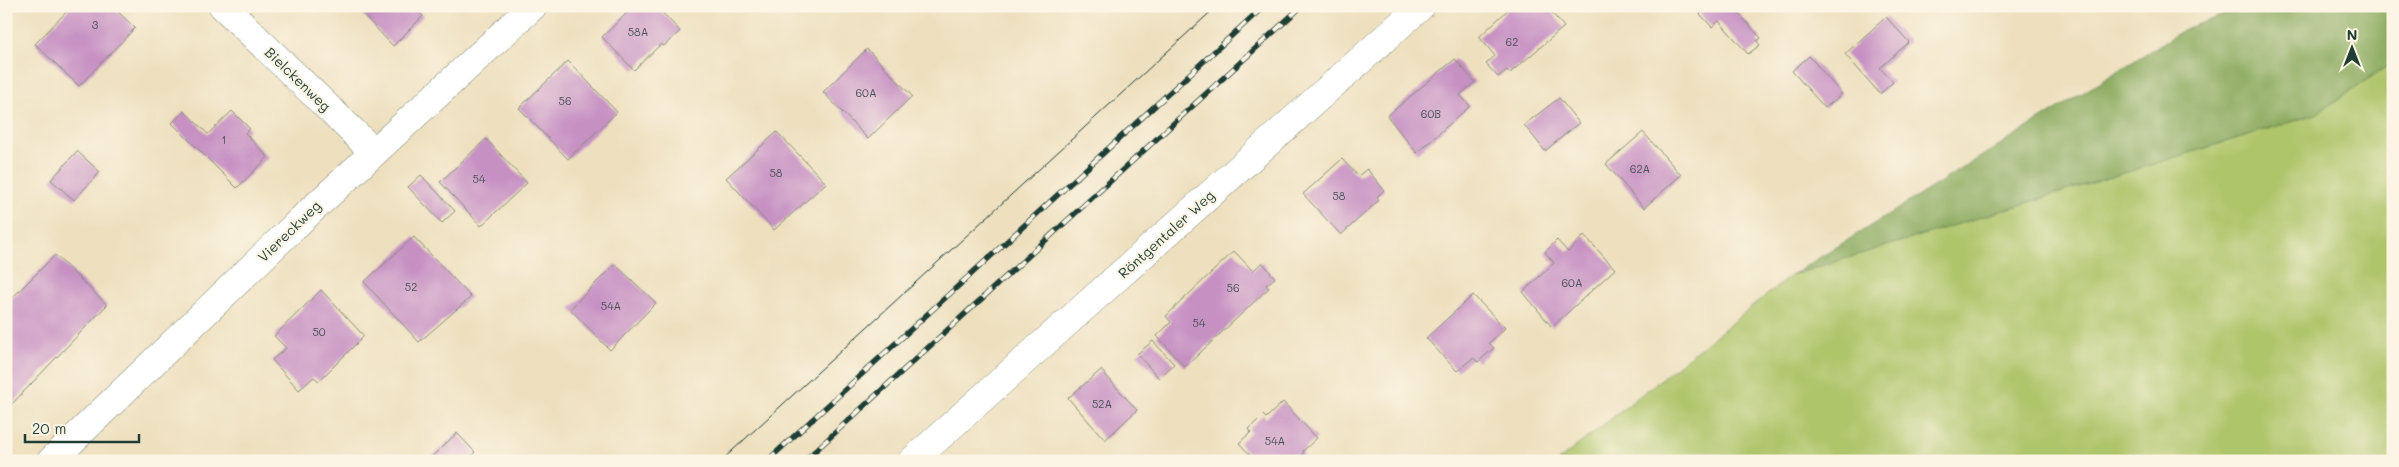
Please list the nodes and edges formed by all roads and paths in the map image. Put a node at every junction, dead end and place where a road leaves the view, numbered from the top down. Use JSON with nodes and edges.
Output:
{"nodes":[{"id":1,"x":223,"y":6,"type":"edge"},
{"id":2,"x":533,"y":6,"type":"edge"},
{"id":3,"x":1421,"y":6,"type":"edge"},
{"id":4,"x":374,"y":152,"type":"junction"},
{"id":5,"x":50,"y":461,"type":"edge"},
{"id":6,"x":912,"y":461,"type":"edge"}],
"edges":[{"from":1,"to":4,"type":"street","name":"Bielckenweg"},
{"from":2,"to":4,"type":"street","name":"Viereckweg"},
{"from":3,"to":6,"type":"street","name":"Röntgentaler Weg"},
{"from":4,"to":5,"type":"street","name":"Viereckweg"}]}
